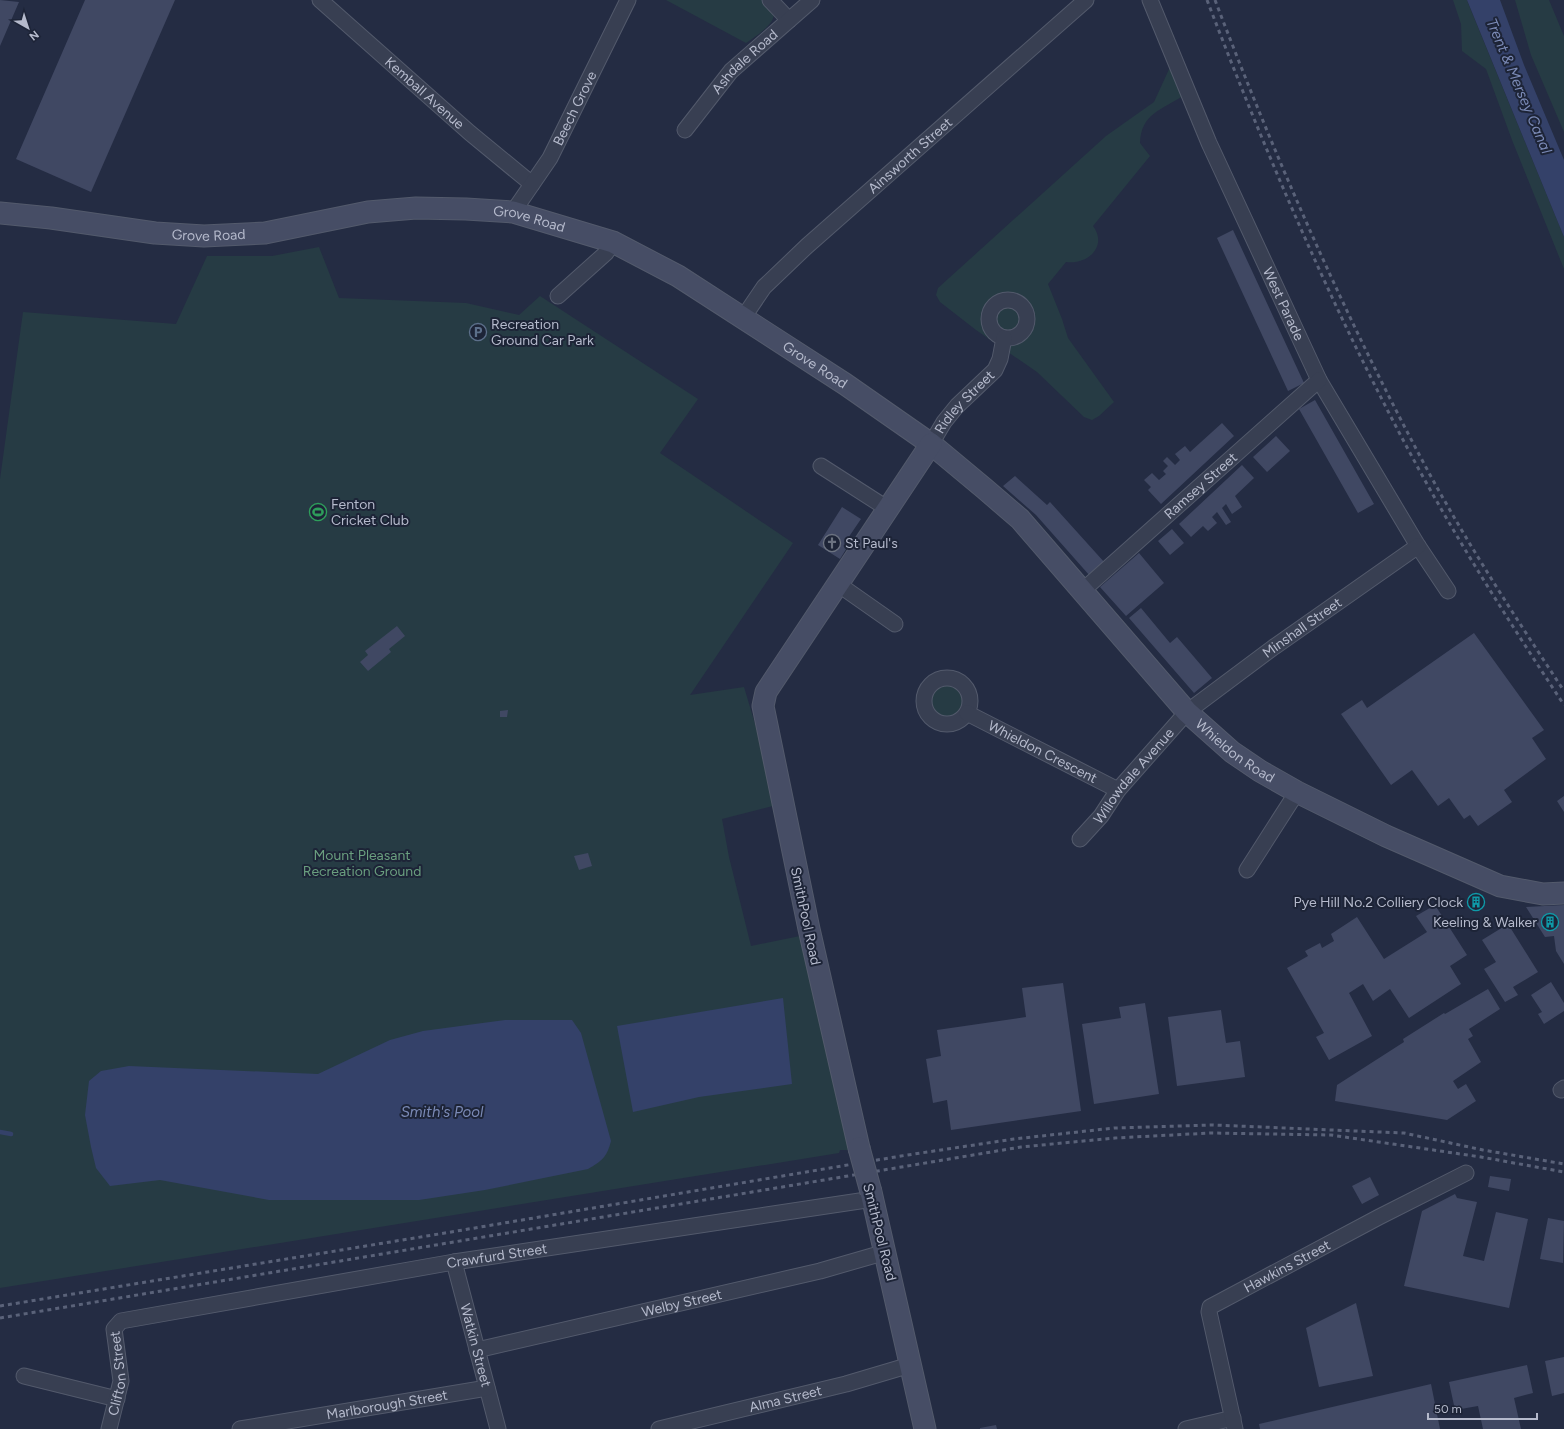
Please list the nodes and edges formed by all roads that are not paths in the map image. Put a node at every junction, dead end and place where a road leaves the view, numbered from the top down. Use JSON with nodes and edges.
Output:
{"nodes":[{"id":1,"x":320,"y":0,"type":"edge"},
{"id":2,"x":770,"y":0,"type":"edge"},
{"id":3,"x":812,"y":0,"type":"edge"},
{"id":4,"x":1086,"y":0,"type":"edge"},
{"id":5,"x":1150,"y":0,"type":"edge"},
{"id":6,"x":626,"y":1,"type":"edge"},
{"id":7,"x":789,"y":20,"type":"junction"},
{"id":8,"x":685,"y":130,"type":"dead end"},
{"id":9,"x":532,"y":184,"type":"junction"},
{"id":10,"x":513,"y":212,"type":"junction"},
{"id":11,"x":0,"y":213,"type":"edge"},
{"id":12,"x":613,"y":242,"type":"junction"},
{"id":13,"x":558,"y":296,"type":"dead end"},
{"id":14,"x":743,"y":318,"type":"junction"},
{"id":15,"x":1004,"y":338,"type":"dead end"},
{"id":16,"x":1319,"y":380,"type":"junction"},
{"id":17,"x":931,"y":444,"type":"junction"},
{"id":18,"x":821,"y":466,"type":"dead end"},
{"id":19,"x":985,"y":489,"type":"joint"},
{"id":20,"x":888,"y":509,"type":"junction"},
{"id":21,"x":1418,"y":546,"type":"junction"},
{"id":22,"x":838,"y":584,"type":"junction"},
{"id":23,"x":1448,"y":591,"type":"dead end"},
{"id":24,"x":1082,"y":592,"type":"junction"},
{"id":25,"x":895,"y":624,"type":"dead end"},
{"id":26,"x":1187,"y":712,"type":"junction"},
{"id":27,"x":968,"y":713,"type":"dead end"},
{"id":28,"x":1118,"y":790,"type":"junction"},
{"id":29,"x":1297,"y":792,"type":"junction"},
{"id":30,"x":1080,"y":839,"type":"dead end"},
{"id":31,"x":1247,"y":870,"type":"dead end"},
{"id":32,"x":1564,"y":893,"type":"edge"},
{"id":33,"x":1466,"y":1173,"type":"dead end"},
{"id":34,"x":872,"y":1195,"type":"junction"},
{"id":35,"x":886,"y":1252,"type":"junction"},
{"id":36,"x":454,"y":1262,"type":"junction"},
{"id":37,"x":121,"y":1320,"type":"joint"},
{"id":38,"x":477,"y":1350,"type":"junction"},
{"id":39,"x":910,"y":1365,"type":"junction"},
{"id":40,"x":24,"y":1376,"type":"dead end"},
{"id":41,"x":487,"y":1388,"type":"junction"},
{"id":42,"x":117,"y":1400,"type":"junction"},
{"id":43,"x":317,"y":1423,"type":"edge"},
{"id":44,"x":1234,"y":1424,"type":"edge"},
{"id":45,"x":109,"y":1429,"type":"edge"},
{"id":46,"x":240,"y":1429,"type":"edge"},
{"id":47,"x":498,"y":1429,"type":"edge"},
{"id":48,"x":659,"y":1429,"type":"edge"},
{"id":49,"x":925,"y":1429,"type":"edge"},
{"id":50,"x":1186,"y":1429,"type":"edge"}],
"edges":[{"from":1,"to":9,"type":"street","name":"Kemball Avenue"},
{"from":2,"to":7,"type":"street"},
{"from":3,"to":7,"type":"street","name":"Ashdale Road"},
{"from":4,"to":14,"type":"street","name":"Ainsworth Street"},
{"from":5,"to":16,"type":"street","name":"West Parade"},
{"from":6,"to":9,"type":"street","name":"Beech Grove"},
{"from":7,"to":8,"type":"street","name":"Ashdale Road"},
{"from":9,"to":10,"type":"street","name":"Beech Grove"},
{"from":10,"to":11,"type":"street","name":"Grove Road"},
{"from":10,"to":12,"type":"street","name":"Grove Road"},
{"from":12,"to":13,"type":"street"},
{"from":12,"to":14,"type":"street","name":"Grove Road"},
{"from":14,"to":17,"type":"street","name":"Grove Road"},
{"from":15,"to":17,"type":"street","name":"Ridley Street"},
{"from":16,"to":21,"type":"street","name":"West Parade"},
{"from":16,"to":24,"type":"street","name":"Ramsey Street"},
{"from":17,"to":19,"type":"street","name":"Grove Road"},
{"from":17,"to":20,"type":"street","name":"SmithPool Road"},
{"from":18,"to":20,"type":"street"},
{"from":19,"to":24,"type":"street","name":"Whieldon Road"},
{"from":20,"to":22,"type":"street","name":"SmithPool Road"},
{"from":21,"to":23,"type":"street","name":"West Parade"},
{"from":21,"to":26,"type":"street","name":"Minshall Street"},
{"from":22,"to":25,"type":"street"},
{"from":22,"to":34,"type":"street","name":"SmithPool Road","bridge":true},
{"from":24,"to":26,"type":"street","name":"Whieldon Road"},
{"from":26,"to":28,"type":"street","name":"Willowdale Avenue"},
{"from":26,"to":29,"type":"street","name":"Whieldon Road"},
{"from":27,"to":28,"type":"street","name":"Whieldon Crescent"},
{"from":28,"to":30,"type":"street","name":"Willowdale Avenue"},
{"from":29,"to":31,"type":"street"},
{"from":29,"to":32,"type":"street","name":"Whieldon Road"},
{"from":33,"to":44,"type":"street","name":"Hawkins Street"},
{"from":34,"to":35,"type":"street","name":"SmithPool Road"},
{"from":34,"to":36,"type":"street","name":"Crawfurd Street"},
{"from":35,"to":38,"type":"street","name":"Welby Street"},
{"from":35,"to":39,"type":"street","name":"SmithPool Road"},
{"from":36,"to":37,"type":"street","name":"Crawfurd Street"},
{"from":36,"to":38,"type":"street","name":"Watkin Street"},
{"from":37,"to":42,"type":"street","name":"Clifton Street"},
{"from":38,"to":41,"type":"street","name":"Watkin Street"},
{"from":39,"to":48,"type":"street","name":"Alma Street"},
{"from":39,"to":49,"type":"street","name":"SmithPool Road"},
{"from":40,"to":42,"type":"street"},
{"from":41,"to":43,"type":"street","name":"Marlborough Street"},
{"from":41,"to":47,"type":"street","name":"Watkin Street"},
{"from":42,"to":45,"type":"street","name":"Clifton Street"},
{"from":43,"to":46,"type":"street","name":"Marlborough Street"},
{"from":44,"to":50,"type":"street"}]}
